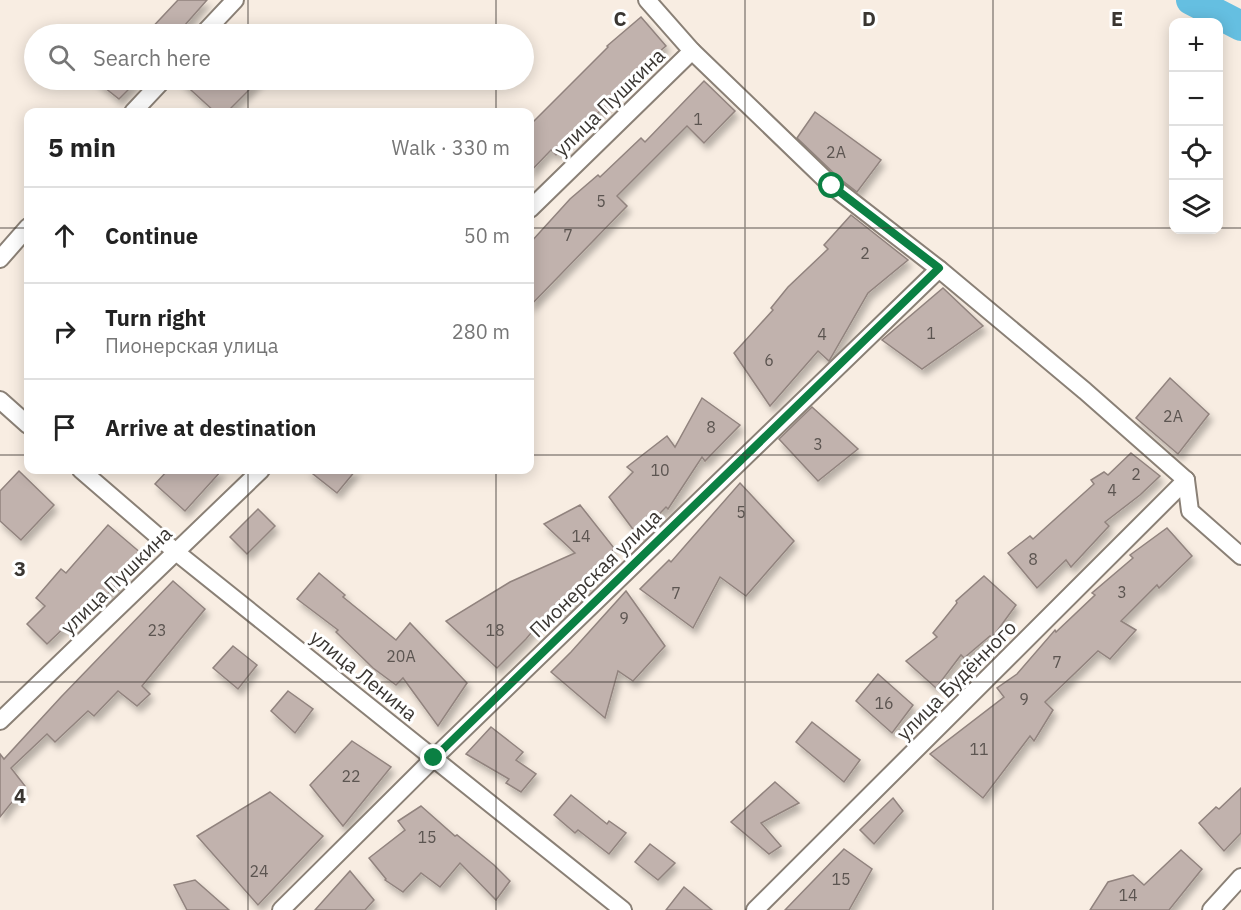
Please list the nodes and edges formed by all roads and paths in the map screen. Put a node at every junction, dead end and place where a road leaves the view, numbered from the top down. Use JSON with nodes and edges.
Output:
{"nodes":[{"id":1,"x":235,"y":0,"type":"edge"},
{"id":2,"x":647,"y":0,"type":"edge"},
{"id":3,"x":212,"y":24,"type":"edge"},
{"id":4,"x":692,"y":51,"type":"junction"},
{"id":5,"x":153,"y":90,"type":"edge"},
{"id":6,"x":137,"y":108,"type":"edge"},
{"id":7,"x":534,"y":204,"type":"edge"},
{"id":8,"x":24,"y":232,"type":"edge"},
{"id":9,"x":0,"y":259,"type":"edge"},
{"id":10,"x":939,"y":268,"type":"junction"},
{"id":11,"x":0,"y":400,"type":"edge"},
{"id":12,"x":24,"y":421,"type":"edge"},
{"id":13,"x":86,"y":474,"type":"edge"},
{"id":14,"x":257,"y":474,"type":"edge"},
{"id":15,"x":1186,"y":480,"type":"junction"},
{"id":16,"x":176,"y":552,"type":"junction"},
{"id":17,"x":1241,"y":556,"type":"edge"},
{"id":18,"x":0,"y":721,"type":"edge"},
{"id":19,"x":434,"y":758,"type":"junction"},
{"id":20,"x":1241,"y":877,"type":"edge"},
{"id":21,"x":281,"y":910,"type":"edge"},
{"id":22,"x":623,"y":910,"type":"edge"},
{"id":23,"x":756,"y":910,"type":"edge"},
{"id":24,"x":1211,"y":910,"type":"edge"}],
"edges":[{"from":1,"to":3,"type":"street"},
{"from":2,"to":4,"type":"street"},
{"from":4,"to":7,"type":"street","name":"улица Пушкина"},
{"from":4,"to":10,"type":"street"},
{"from":5,"to":6,"type":"street"},
{"from":8,"to":9,"type":"street"},
{"from":10,"to":15,"type":"street"},
{"from":10,"to":19,"type":"street","name":"Пионерская улица"},
{"from":11,"to":12,"type":"street"},
{"from":13,"to":16,"type":"street","name":"улица Ленина"},
{"from":14,"to":16,"type":"street","name":"улица Пушкина"},
{"from":15,"to":17,"type":"street"},
{"from":15,"to":23,"type":"street","name":"улица Будённого"},
{"from":16,"to":18,"type":"street","name":"улица Пушкина"},
{"from":16,"to":19,"type":"street","name":"улица Ленина"},
{"from":19,"to":21,"type":"street","name":"Пионерская улица"},
{"from":19,"to":22,"type":"street","name":"улица Ленина"},
{"from":20,"to":24,"type":"street"}]}
